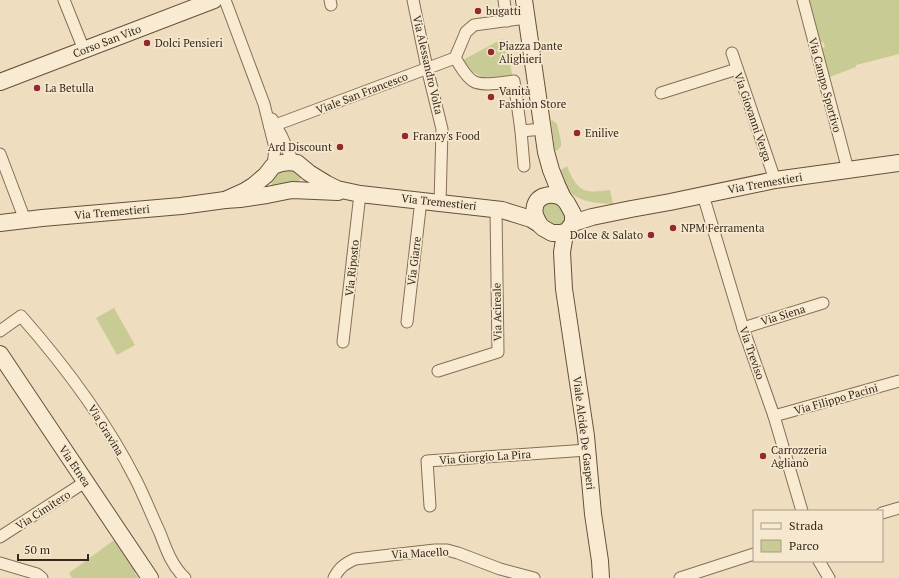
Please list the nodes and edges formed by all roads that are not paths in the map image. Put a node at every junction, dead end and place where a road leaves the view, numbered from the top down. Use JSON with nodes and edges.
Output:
{"nodes":[{"id":1,"x":64,"y":0,"type":"edge"},
{"id":2,"x":214,"y":0,"type":"edge"},
{"id":3,"x":225,"y":0,"type":"edge"},
{"id":4,"x":413,"y":0,"type":"edge"},
{"id":5,"x":504,"y":0,"type":"edge"},
{"id":6,"x":524,"y":0,"type":"edge"},
{"id":7,"x":803,"y":0,"type":"edge"},
{"id":8,"x":526,"y":18,"type":"junction"},
{"id":9,"x":507,"y":20,"type":"junction"},
{"id":10,"x":84,"y":50,"type":"junction"},
{"id":11,"x":732,"y":53,"type":"dead end"},
{"id":12,"x":452,"y":59,"type":"junction"},
{"id":13,"x":427,"y":68,"type":"junction"},
{"id":14,"x":737,"y":69,"type":"junction"},
{"id":15,"x":0,"y":82,"type":"edge"},
{"id":16,"x":661,"y":93,"type":"dead end"},
{"id":17,"x":273,"y":126,"type":"junction"},
{"id":18,"x":543,"y":129,"type":"junction"},
{"id":19,"x":521,"y":131,"type":"junction"},
{"id":20,"x":546,"y":152,"type":"junction"},
{"id":21,"x":0,"y":154,"type":"edge"},
{"id":22,"x":899,"y":163,"type":"edge"},
{"id":23,"x":297,"y":164,"type":"junction"},
{"id":24,"x":524,"y":166,"type":"dead end"},
{"id":25,"x":269,"y":170,"type":"junction"},
{"id":26,"x":848,"y":170,"type":"junction"},
{"id":27,"x":775,"y":180,"type":"junction"},
{"id":28,"x":287,"y":191,"type":"junction"},
{"id":29,"x":356,"y":193,"type":"junction"},
{"id":30,"x":703,"y":195,"type":"junction"},
{"id":31,"x":540,"y":199,"type":"junction"},
{"id":32,"x":224,"y":200,"type":"junction"},
{"id":33,"x":421,"y":200,"type":"junction"},
{"id":34,"x":565,"y":201,"type":"junction"},
{"id":35,"x":440,"y":202,"type":"junction"},
{"id":36,"x":499,"y":209,"type":"junction"},
{"id":37,"x":631,"y":209,"type":"junction"},
{"id":38,"x":25,"y":220,"type":"junction"},
{"id":39,"x":0,"y":223,"type":"edge"},
{"id":40,"x":541,"y":226,"type":"junction"},
{"id":41,"x":570,"y":227,"type":"junction"},
{"id":42,"x":564,"y":289,"type":"junction"},
{"id":43,"x":824,"y":303,"type":"dead end"},
{"id":44,"x":407,"y":322,"type":"dead end"},
{"id":45,"x":744,"y":328,"type":"junction"},
{"id":46,"x":0,"y":331,"type":"edge"},
{"id":47,"x":343,"y":342,"type":"dead end"},
{"id":48,"x":0,"y":354,"type":"edge"},
{"id":49,"x":438,"y":371,"type":"dead end"},
{"id":50,"x":899,"y":381,"type":"edge"},
{"id":51,"x":774,"y":416,"type":"junction"},
{"id":52,"x":587,"y":450,"type":"junction"},
{"id":53,"x":86,"y":482,"type":"junction"},
{"id":54,"x":430,"y":506,"type":"dead end"},
{"id":55,"x":899,"y":508,"type":"edge"},
{"id":56,"x":802,"y":510,"type":"edge"},
{"id":57,"x":883,"y":514,"type":"edge"},
{"id":58,"x":0,"y":537,"type":"edge"},
{"id":59,"x":753,"y":554,"type":"edge"},
{"id":60,"x":0,"y":562,"type":"edge"},
{"id":61,"x":820,"y":562,"type":"edge"},
{"id":62,"x":42,"y":578,"type":"edge"},
{"id":63,"x":150,"y":578,"type":"edge"},
{"id":64,"x":185,"y":578,"type":"edge"},
{"id":65,"x":334,"y":578,"type":"edge"},
{"id":66,"x":534,"y":578,"type":"edge"},
{"id":67,"x":601,"y":578,"type":"edge"},
{"id":68,"x":680,"y":578,"type":"edge"},
{"id":69,"x":830,"y":578,"type":"edge"}],
"edges":[{"from":1,"to":10,"type":"street"},
{"from":2,"to":10,"type":"main road","name":"Corso San Vito"},
{"from":3,"to":17,"type":"street"},
{"from":4,"to":13,"type":"street","name":"Via Alessandro Volta"},
{"from":5,"to":9,"type":"street"},
{"from":6,"to":8,"type":"main road"},
{"from":7,"to":26,"type":"street","name":"Via Campo Sportivo"},
{"from":8,"to":9,"type":"street"},
{"from":8,"to":18,"type":"main road"},
{"from":9,"to":12,"type":"street"},
{"from":10,"to":15,"type":"main road","name":"Corso San Vito"},
{"from":11,"to":14,"type":"street","name":"Via Giovanni Verga"},
{"from":12,"to":13,"type":"street","name":"Viale San Francesco"},
{"from":12,"to":19,"type":"street"},
{"from":13,"to":17,"type":"street","name":"Viale San Francesco"},
{"from":13,"to":35,"type":"street","name":"Via Alessandro Volta"},
{"from":14,"to":16,"type":"street"},
{"from":14,"to":27,"type":"street","name":"Via Giovanni Verga"},
{"from":17,"to":23,"type":"street"},
{"from":17,"to":25,"type":"street"},
{"from":18,"to":19,"type":"street"},
{"from":18,"to":20,"type":"main road"},
{"from":19,"to":24,"type":"street"},
{"from":20,"to":31,"type":"main road"},
{"from":20,"to":34,"type":"main road"},
{"from":21,"to":38,"type":"street"},
{"from":22,"to":26,"type":"main road","name":"Via Tremestieri"},
{"from":23,"to":25,"type":"main road"},
{"from":23,"to":28,"type":"main road"},
{"from":23,"to":29,"type":"main road"},
{"from":25,"to":28,"type":"main road"},
{"from":25,"to":32,"type":"main road"},
{"from":26,"to":27,"type":"main road","name":"Via Tremestieri"},
{"from":27,"to":30,"type":"main road","name":"Via Tremestieri"},
{"from":28,"to":29,"type":"main road"},
{"from":28,"to":32,"type":"main road"},
{"from":29,"to":33,"type":"main road","name":"Via Tremestieri"},
{"from":29,"to":47,"type":"street","name":"Via Riposto"},
{"from":30,"to":37,"type":"main road","name":"Via Tremestieri"},
{"from":30,"to":45,"type":"street","name":"Via Treviso"},
{"from":31,"to":34,"type":"main road"},
{"from":31,"to":36,"type":"main road"},
{"from":31,"to":40,"type":"main road"},
{"from":32,"to":38,"type":"main road","name":"Via Tremestieri"},
{"from":33,"to":35,"type":"main road","name":"Via Tremestieri"},
{"from":33,"to":44,"type":"street","name":"Via Giarre"},
{"from":34,"to":37,"type":"main road"},
{"from":34,"to":41,"type":"main road"},
{"from":35,"to":36,"type":"main road","name":"Via Tremestieri"},
{"from":36,"to":40,"type":"main road"},
{"from":36,"to":49,"type":"street","name":"Via Acireale"},
{"from":37,"to":41,"type":"main road"},
{"from":38,"to":39,"type":"main road","name":"Via Tremestieri"},
{"from":40,"to":41,"type":"main road"},
{"from":40,"to":42,"type":"main road"},
{"from":41,"to":42,"type":"main road"},
{"from":42,"to":52,"type":"main road","name":"Viale Alcide De Gasperi"},
{"from":43,"to":45,"type":"street","name":"Via Siena"},
{"from":45,"to":51,"type":"street","name":"Via Treviso"},
{"from":46,"to":64,"type":"street","name":"Via Gravina"},
{"from":48,"to":53,"type":"main road","name":"Via Etnea"},
{"from":50,"to":51,"type":"street","name":"Via Filippo Pacini"},
{"from":51,"to":56,"type":"street","name":"Via Treviso"},
{"from":52,"to":54,"type":"street","name":"Via Giorgio La Pira"},
{"from":52,"to":67,"type":"main road","name":"Viale Alcide De Gasperi"},
{"from":53,"to":58,"type":"street","name":"Via Cimitero"},
{"from":53,"to":63,"type":"main road","name":"Via Etnea"},
{"from":55,"to":57,"type":"street"},
{"from":59,"to":68,"type":"street"},
{"from":60,"to":62,"type":"street"},
{"from":61,"to":69,"type":"street"},
{"from":65,"to":66,"type":"street","name":"Via Macello"}]}
